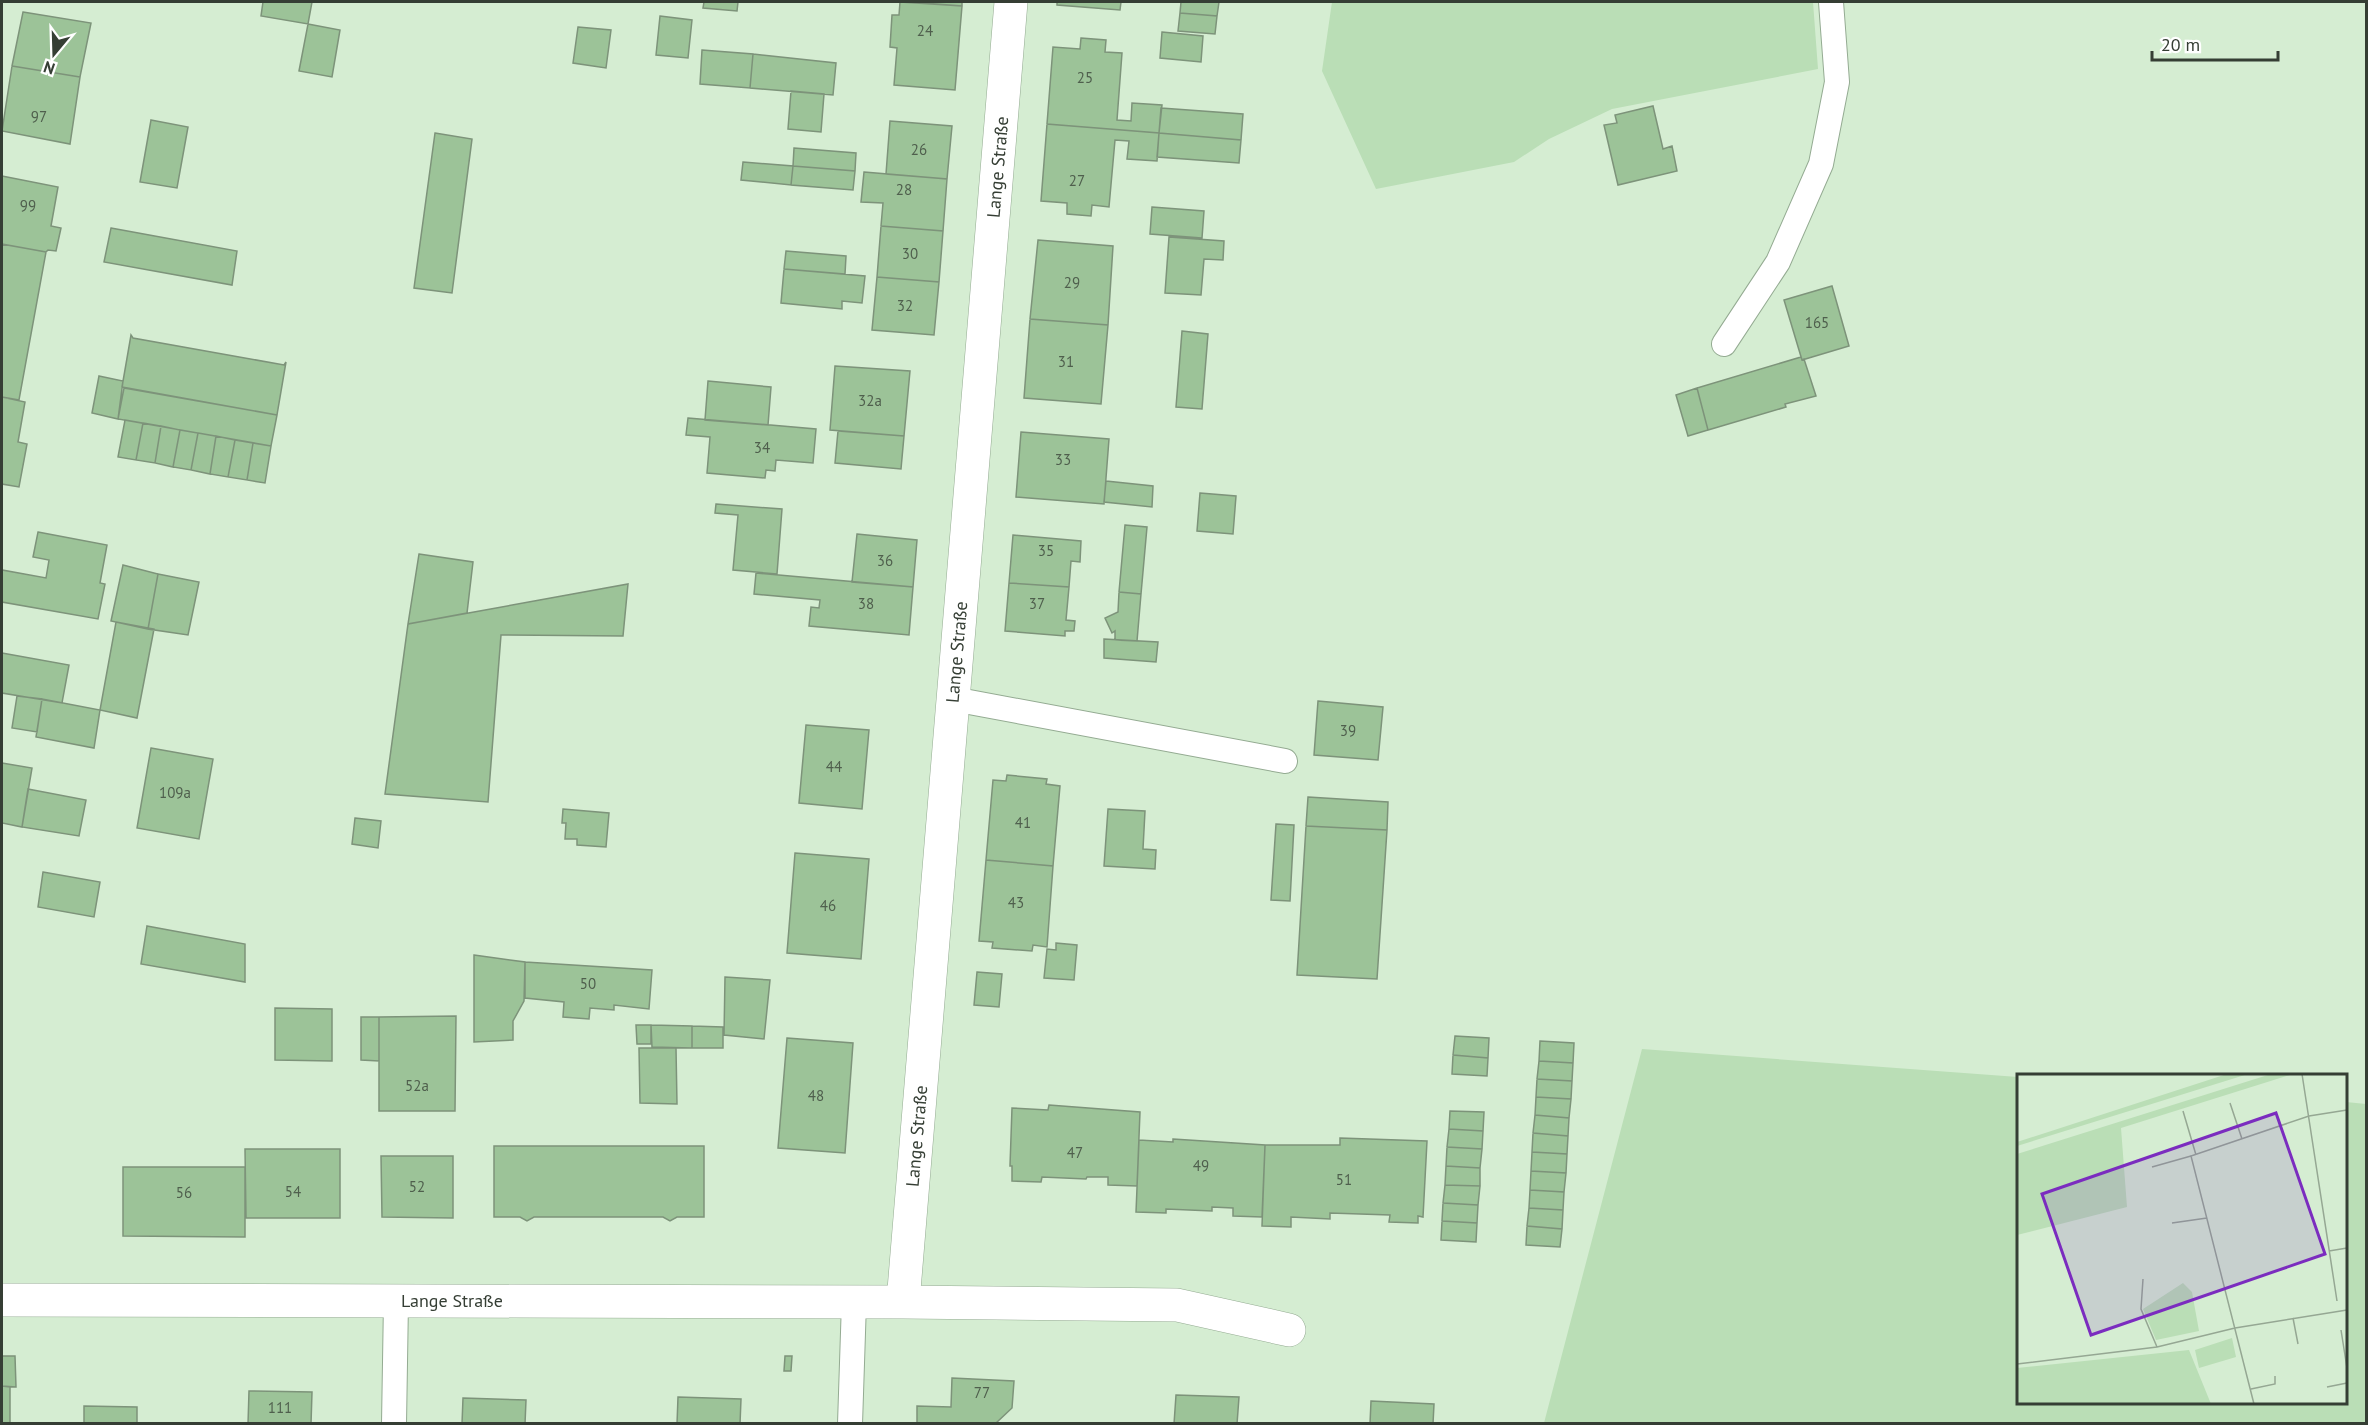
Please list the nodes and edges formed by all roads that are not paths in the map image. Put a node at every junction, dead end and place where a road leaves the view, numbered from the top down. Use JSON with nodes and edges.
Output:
{"nodes":[{"id":1,"x":1011,"y":2,"type":"edge"},
{"id":2,"x":1831,"y":2,"type":"edge"},
{"id":3,"x":1724,"y":344,"type":"dead end"},
{"id":4,"x":953,"y":699,"type":"junction"},
{"id":5,"x":1285,"y":761,"type":"dead end"},
{"id":6,"x":2,"y":1300,"type":"edge"},
{"id":7,"x":396,"y":1301,"type":"junction"},
{"id":8,"x":854,"y":1302,"type":"junction"},
{"id":9,"x":903,"y":1302,"type":"junction"},
{"id":10,"x":1289,"y":1330,"type":"dead end"},
{"id":11,"x":394,"y":1424,"type":"edge"},
{"id":12,"x":850,"y":1424,"type":"edge"}],
"edges":[{"from":1,"to":4,"type":"street","name":"Lange Straße"},
{"from":2,"to":3,"type":"lane"},
{"from":4,"to":5,"type":"lane"},
{"from":4,"to":9,"type":"street","name":"Lange Straße"},
{"from":6,"to":7,"type":"street","name":"Lange Straße"},
{"from":7,"to":8,"type":"street","name":"Lange Straße"},
{"from":7,"to":11,"type":"lane"},
{"from":8,"to":9,"type":"street","name":"Lange Straße"},
{"from":8,"to":12,"type":"lane"},
{"from":9,"to":10,"type":"street","name":"Lange Straße"}]}
